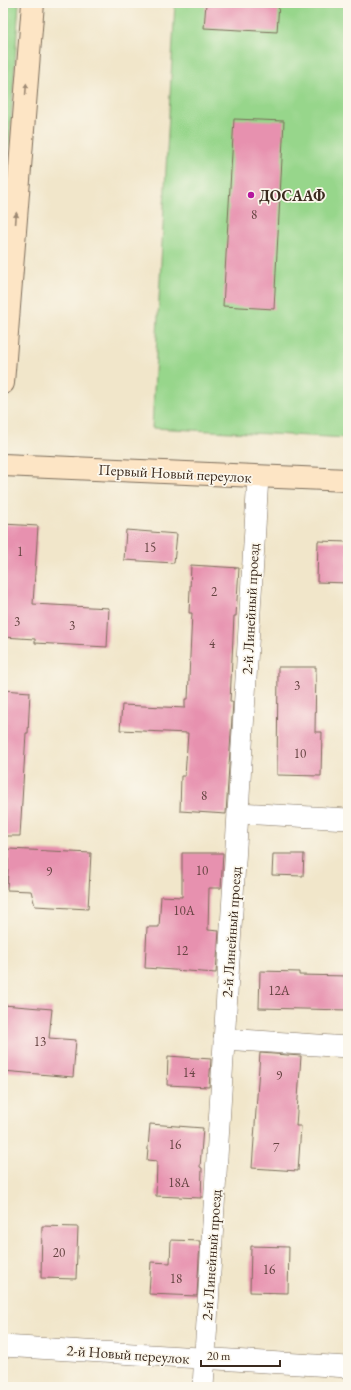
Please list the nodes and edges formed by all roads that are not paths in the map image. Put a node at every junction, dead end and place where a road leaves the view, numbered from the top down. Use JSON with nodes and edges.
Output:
{"nodes":[{"id":1,"x":33,"y":3,"type":"edge"},
{"id":2,"x":3,"y":383,"type":"edge"},
{"id":3,"x":3,"y":465,"type":"edge"},
{"id":4,"x":258,"y":477,"type":"junction"},
{"id":5,"x":348,"y":480,"type":"edge"},
{"id":6,"x":238,"y":813,"type":"junction"},
{"id":7,"x":348,"y":820,"type":"edge"},
{"id":8,"x":224,"y":1039,"type":"junction"},
{"id":9,"x":348,"y":1047,"type":"edge"},
{"id":10,"x":3,"y":1346,"type":"edge"},
{"id":11,"x":204,"y":1358,"type":"junction"},
{"id":12,"x":348,"y":1367,"type":"edge"},
{"id":13,"x":203,"y":1387,"type":"edge"}],
"edges":[{"from":2,"to":1,"type":"main road","one_way":true},
{"from":3,"to":4,"type":"main road","name":"Первый Новый переулок"},
{"from":4,"to":5,"type":"main road","name":"Первый Новый переулок"},
{"from":4,"to":6,"type":"street","name":"2-й Линейный проезд"},
{"from":6,"to":7,"type":"street"},
{"from":6,"to":8,"type":"street","name":"2-й Линейный проезд"},
{"from":8,"to":9,"type":"street"},
{"from":8,"to":11,"type":"street","name":"2-й Линейный проезд"},
{"from":10,"to":11,"type":"street","name":"2-й Новый переулок"},
{"from":11,"to":12,"type":"street","name":"2-й Новый переулок"},
{"from":11,"to":13,"type":"street","name":"2-й Линейный проезд"}]}
